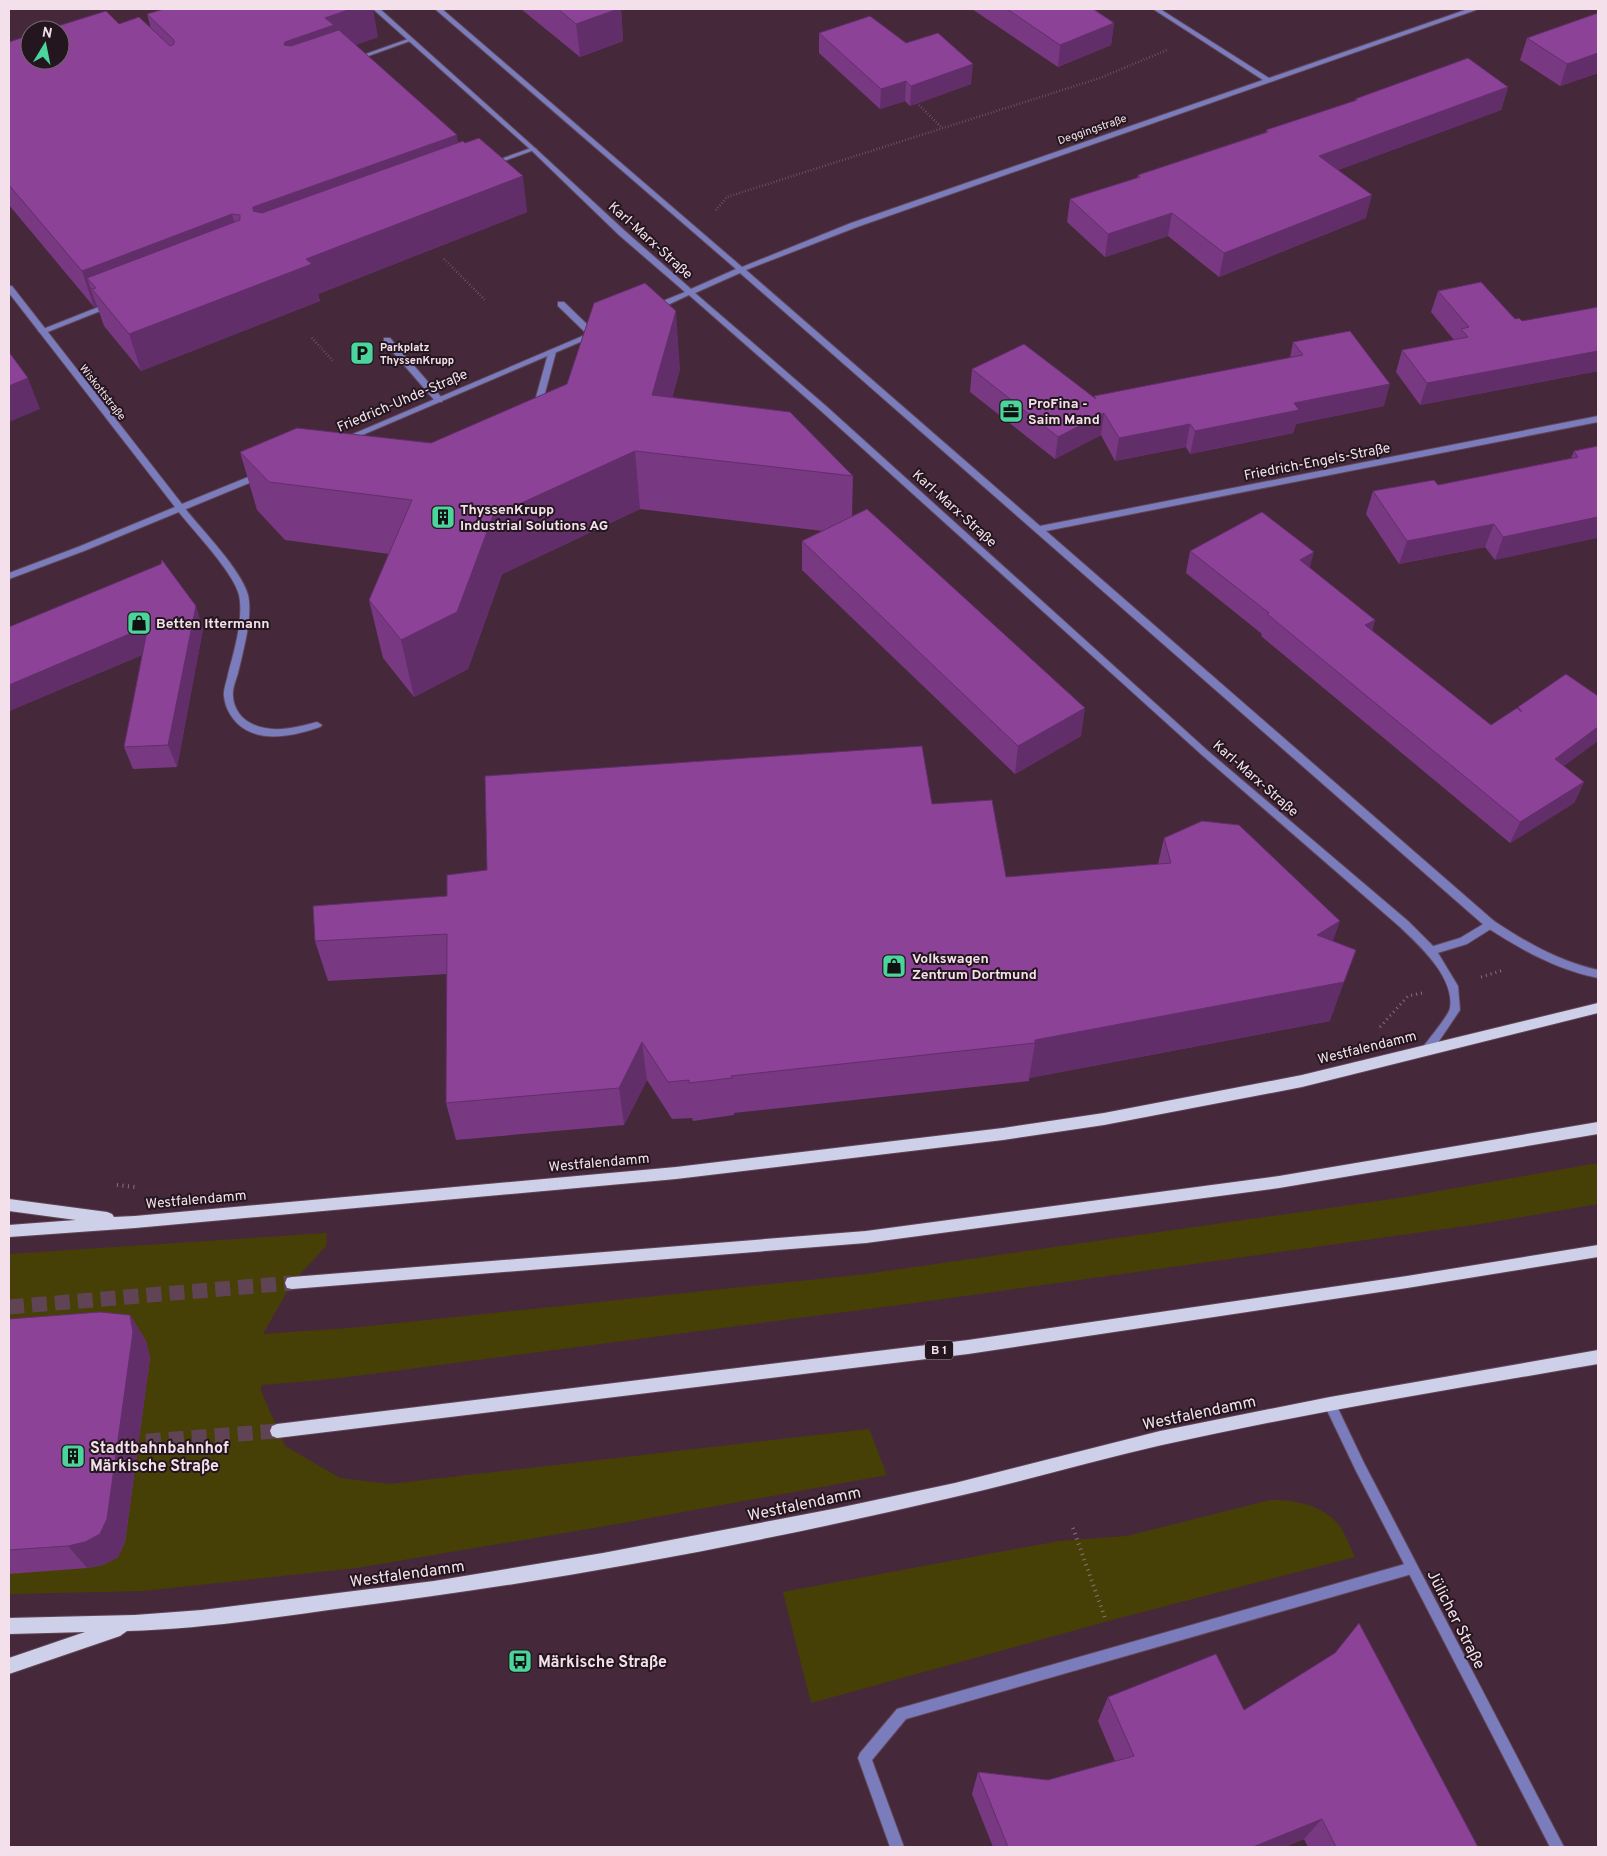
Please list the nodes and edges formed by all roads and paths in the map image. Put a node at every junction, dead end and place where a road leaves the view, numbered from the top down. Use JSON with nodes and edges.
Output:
{"nodes":[{"id":1,"x":376,"y":9,"type":"edge"},
{"id":2,"x":438,"y":9,"type":"edge"},
{"id":3,"x":1156,"y":9,"type":"edge"},
{"id":4,"x":1474,"y":9,"type":"edge"},
{"id":5,"x":1203,"y":38,"type":"junction"},
{"id":6,"x":410,"y":40,"type":"junction"},
{"id":7,"x":343,"y":63,"type":"edge"},
{"id":8,"x":1270,"y":80,"type":"junction"},
{"id":9,"x":917,"y":103,"type":"edge"},
{"id":10,"x":942,"y":128,"type":"junction"},
{"id":11,"x":533,"y":149,"type":"junction"},
{"id":12,"x":480,"y":168,"type":"edge"},
{"id":13,"x":697,"y":234,"type":"junction"},
{"id":14,"x":444,"y":259,"type":"dead end"},
{"id":15,"x":740,"y":270,"type":"junction"},
{"id":16,"x":9,"y":288,"type":"edge"},
{"id":17,"x":690,"y":292,"type":"junction"},
{"id":18,"x":486,"y":301,"type":"dead end"},
{"id":19,"x":116,"y":303,"type":"edge"},
{"id":20,"x":561,"y":304,"type":"dead end"},
{"id":21,"x":648,"y":310,"type":"edge"},
{"id":22,"x":42,"y":331,"type":"junction"},
{"id":23,"x":312,"y":338,"type":"dead end"},
{"id":24,"x":387,"y":340,"type":"dead end"},
{"id":25,"x":552,"y":352,"type":"junction"},
{"id":26,"x":334,"y":362,"type":"dead end"},
{"id":27,"x":439,"y":400,"type":"junction"},
{"id":28,"x":534,"y":418,"type":"edge"},
{"id":29,"x":1598,"y":419,"type":"edge"},
{"id":30,"x":336,"y":443,"type":"edge"},
{"id":31,"x":267,"y":472,"type":"edge"},
{"id":32,"x":180,"y":508,"type":"junction"},
{"id":33,"x":1040,"y":530,"type":"junction"},
{"id":34,"x":9,"y":576,"type":"edge"},
{"id":35,"x":317,"y":725,"type":"dead end"},
{"id":36,"x":1490,"y":924,"type":"junction"},
{"id":37,"x":1431,"y":951,"type":"junction"},
{"id":38,"x":1535,"y":953,"type":"junction"},
{"id":39,"x":1598,"y":974,"type":"edge"},
{"id":40,"x":1453,"y":986,"type":"junction"},
{"id":41,"x":1598,"y":1008,"type":"edge"},
{"id":42,"x":1377,"y":1031,"type":"dead end"},
{"id":43,"x":1427,"y":1050,"type":"junction"},
{"id":44,"x":1598,"y":1128,"type":"edge"},
{"id":45,"x":114,"y":1185,"type":"dead end"},
{"id":46,"x":142,"y":1188,"type":"dead end"},
{"id":47,"x":9,"y":1205,"type":"edge"},
{"id":48,"x":135,"y":1222,"type":"junction"},
{"id":49,"x":9,"y":1231,"type":"edge"},
{"id":50,"x":1598,"y":1251,"type":"edge"},
{"id":51,"x":292,"y":1283,"type":"tunnel mouth"},
{"id":52,"x":1598,"y":1357,"type":"edge"},
{"id":53,"x":1330,"y":1404,"type":"junction"},
{"id":54,"x":277,"y":1431,"type":"tunnel mouth"},
{"id":55,"x":1073,"y":1528,"type":"dead end"},
{"id":56,"x":1412,"y":1568,"type":"junction"},
{"id":57,"x":135,"y":1623,"type":"junction"},
{"id":58,"x":9,"y":1626,"type":"edge"},
{"id":59,"x":1118,"y":1652,"type":"junction"},
{"id":60,"x":9,"y":1666,"type":"edge"},
{"id":61,"x":898,"y":1847,"type":"edge"},
{"id":62,"x":1557,"y":1847,"type":"edge"}],
"edges":[{"from":1,"to":6,"type":"street","name":"Karl-Marx-Straße"},
{"from":2,"to":13,"type":"street"},
{"from":3,"to":5,"type":"street"},
{"from":4,"to":8,"type":"street","name":"Deggingstraße"},
{"from":5,"to":8,"type":"street"},
{"from":5,"to":10,"type":"path"},
{"from":6,"to":7,"type":"street"},
{"from":6,"to":11,"type":"street","name":"Karl-Marx-Straße"},
{"from":8,"to":15,"type":"street","name":"Deggingstraße"},
{"from":9,"to":10,"type":"path"},
{"from":10,"to":13,"type":"path"},
{"from":11,"to":12,"type":"street"},
{"from":11,"to":17,"type":"street","name":"Karl-Marx-Straße"},
{"from":13,"to":15,"type":"street"},
{"from":14,"to":18,"type":"path"},
{"from":15,"to":17,"type":"street","name":"Deggingstraße"},
{"from":15,"to":33,"type":"street"},
{"from":16,"to":22,"type":"street","name":"Wiskottstraße"},
{"from":17,"to":21,"type":"street"},
{"from":17,"to":37,"type":"street","name":"Karl-Marx-Straße"},
{"from":19,"to":22,"type":"street"},
{"from":20,"to":25,"type":"street","name":"Friedrich-Uhde-Straße"},
{"from":22,"to":32,"type":"street","name":"Wiskottstraße"},
{"from":23,"to":26,"type":"path"},
{"from":24,"to":27,"type":"street"},
{"from":25,"to":27,"type":"street","name":"Friedrich-Uhde-Straße"},
{"from":25,"to":28,"type":"street"},
{"from":27,"to":30,"type":"street","name":"Friedrich-Uhde-Straße"},
{"from":29,"to":33,"type":"street","name":"Friedrich-Engels-Straße"},
{"from":31,"to":32,"type":"street"},
{"from":32,"to":34,"type":"street"},
{"from":32,"to":35,"type":"street","name":"Wiskottstraße"},
{"from":33,"to":36,"type":"street"},
{"from":36,"to":37,"type":"street"},
{"from":36,"to":38,"type":"street"},
{"from":37,"to":40,"type":"street","name":"Karl-Marx-Straße"},
{"from":38,"to":39,"type":"street"},
{"from":38,"to":40,"type":"path"},
{"from":40,"to":42,"type":"path"},
{"from":40,"to":43,"type":"street"},
{"from":41,"to":43,"type":"main road","name":"Westfalendamm"},
{"from":43,"to":48,"type":"main road","name":"Westfalendamm"},
{"from":44,"to":51,"type":"main road"},
{"from":45,"to":46,"type":"path"},
{"from":47,"to":48,"type":"main road"},
{"from":48,"to":49,"type":"main road","name":"Westfalendamm"},
{"from":50,"to":54,"type":"main road","number":"B 1"},
{"from":52,"to":53,"type":"main road","name":"Westfalendamm"},
{"from":53,"to":56,"type":"street","name":"Jülicher Straße"},
{"from":53,"to":57,"type":"main road","name":"Westfalendamm"},
{"from":55,"to":59,"type":"path"},
{"from":56,"to":59,"type":"street"},
{"from":56,"to":62,"type":"street","name":"Jülicher Straße"},
{"from":57,"to":58,"type":"main road","name":"Westfalendamm"},
{"from":57,"to":60,"type":"main road"},
{"from":59,"to":61,"type":"street"}]}
